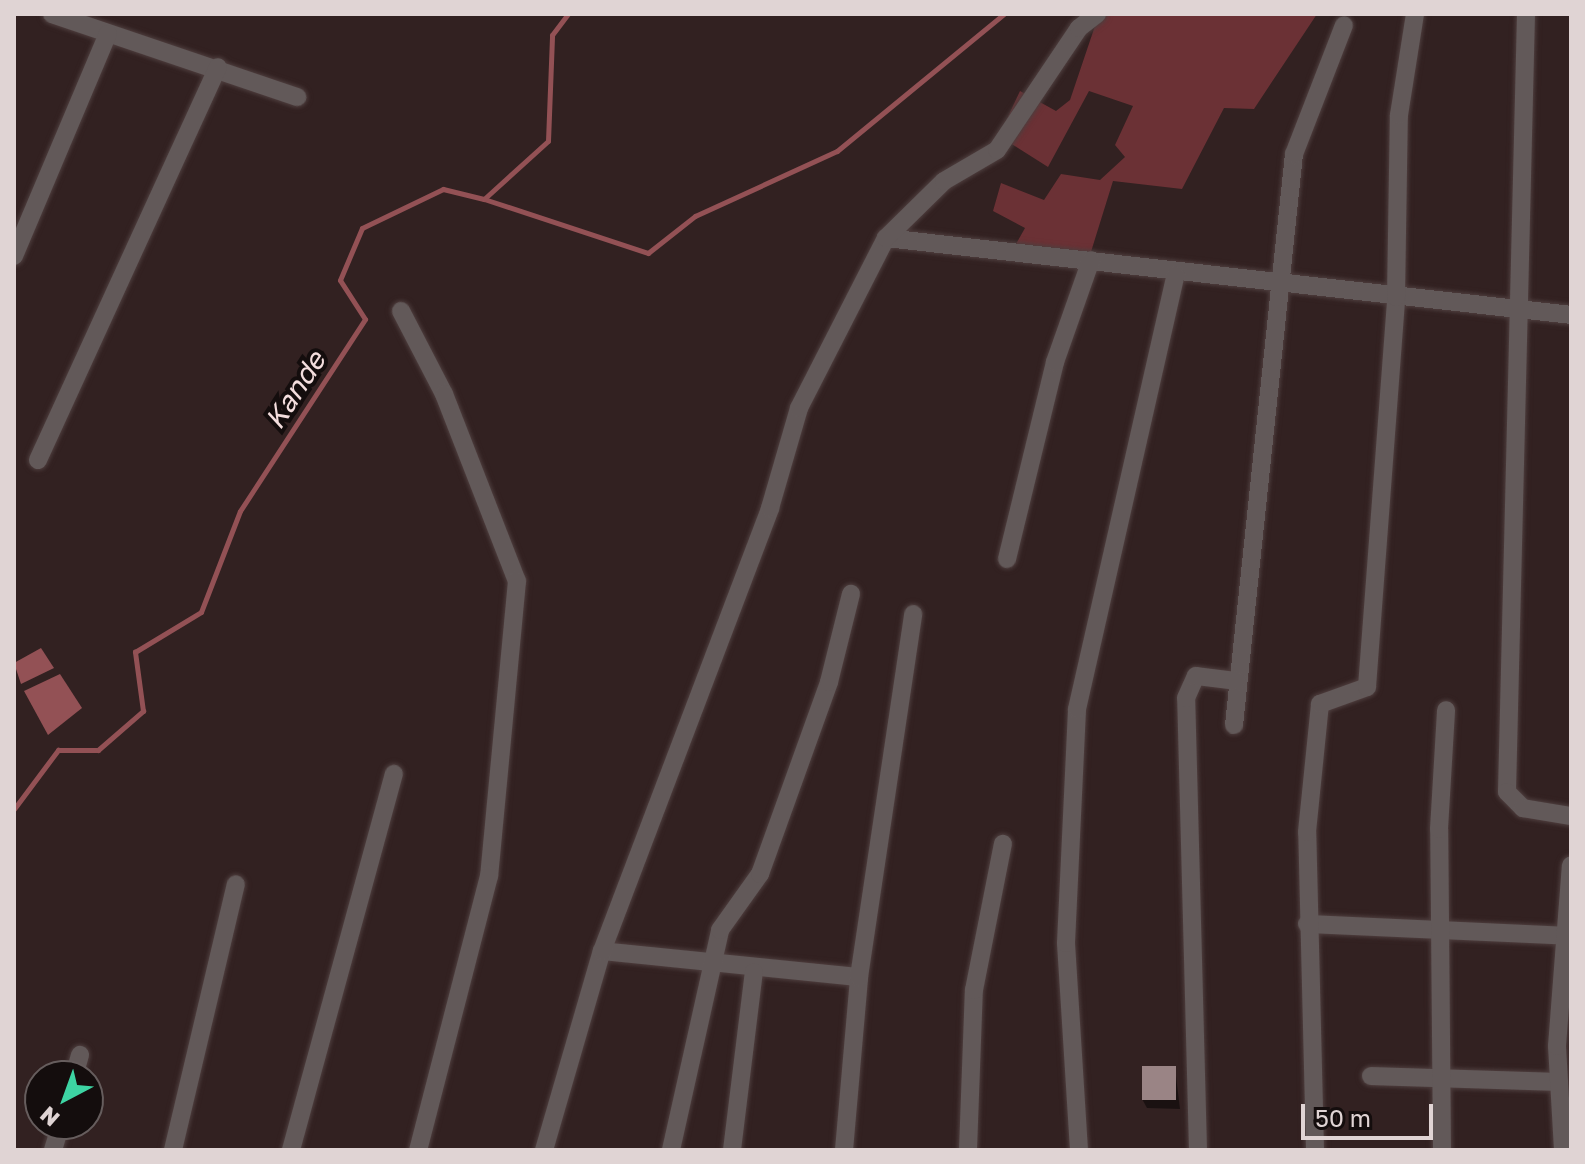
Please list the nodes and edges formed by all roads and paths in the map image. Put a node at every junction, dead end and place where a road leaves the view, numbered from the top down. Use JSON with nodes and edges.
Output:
{"nodes":[{"id":1,"x":52,"y":14,"type":"edge"},
{"id":2,"x":1097,"y":14,"type":"edge"},
{"id":3,"x":1415,"y":14,"type":"edge"},
{"id":4,"x":1526,"y":14,"type":"edge"},
{"id":5,"x":80,"y":20,"type":"edge"},
{"id":6,"x":1344,"y":25,"type":"dead end"},
{"id":7,"x":108,"y":34,"type":"junction"},
{"id":8,"x":218,"y":67,"type":"junction"},
{"id":9,"x":297,"y":97,"type":"dead end"},
{"id":10,"x":21,"y":221,"type":"edge"},
{"id":11,"x":886,"y":238,"type":"junction"},
{"id":12,"x":14,"y":256,"type":"edge"},
{"id":13,"x":1091,"y":260,"type":"junction"},
{"id":14,"x":1176,"y":275,"type":"junction"},
{"id":15,"x":1286,"y":282,"type":"junction"},
{"id":16,"x":1396,"y":297,"type":"junction"},
{"id":17,"x":1515,"y":308,"type":"junction"},
{"id":18,"x":401,"y":311,"type":"dead end"},
{"id":19,"x":1571,"y":315,"type":"edge"},
{"id":20,"x":38,"y":460,"type":"dead end"},
{"id":21,"x":1007,"y":559,"type":"dead end"},
{"id":22,"x":851,"y":594,"type":"dead end"},
{"id":23,"x":913,"y":614,"type":"dead end"},
{"id":24,"x":1237,"y":681,"type":"junction"},
{"id":25,"x":1446,"y":710,"type":"dead end"},
{"id":26,"x":1234,"y":725,"type":"dead end"},
{"id":27,"x":394,"y":774,"type":"dead end"},
{"id":28,"x":1571,"y":816,"type":"edge"},
{"id":29,"x":1003,"y":844,"type":"dead end"},
{"id":30,"x":1571,"y":866,"type":"edge"},
{"id":31,"x":236,"y":884,"type":"dead end"},
{"id":32,"x":1307,"y":924,"type":"junction"},
{"id":33,"x":1438,"y":930,"type":"junction"},
{"id":34,"x":1568,"y":936,"type":"edge"},
{"id":35,"x":602,"y":951,"type":"junction"},
{"id":36,"x":711,"y":967,"type":"junction"},
{"id":37,"x":754,"y":972,"type":"junction"},
{"id":38,"x":859,"y":977,"type":"junction"},
{"id":39,"x":80,"y":1055,"type":"dead end"},
{"id":40,"x":79,"y":1060,"type":"edge"},
{"id":41,"x":1371,"y":1076,"type":"dead end"},
{"id":42,"x":1437,"y":1078,"type":"junction"},
{"id":43,"x":1559,"y":1082,"type":"junction"},
{"id":44,"x":173,"y":1150,"type":"edge"},
{"id":45,"x":291,"y":1150,"type":"edge"},
{"id":46,"x":418,"y":1150,"type":"edge"},
{"id":47,"x":544,"y":1150,"type":"edge"},
{"id":48,"x":671,"y":1150,"type":"edge"},
{"id":49,"x":732,"y":1150,"type":"edge"},
{"id":50,"x":844,"y":1150,"type":"edge"},
{"id":51,"x":968,"y":1150,"type":"edge"},
{"id":52,"x":1079,"y":1150,"type":"edge"},
{"id":53,"x":1198,"y":1150,"type":"edge"},
{"id":54,"x":1315,"y":1150,"type":"edge"},
{"id":55,"x":1442,"y":1150,"type":"edge"},
{"id":56,"x":1563,"y":1150,"type":"edge"}],
"edges":[{"from":1,"to":5,"type":"street"},
{"from":2,"to":11,"type":"street"},
{"from":3,"to":16,"type":"street"},
{"from":4,"to":17,"type":"street"},
{"from":5,"to":7,"type":"street"},
{"from":6,"to":15,"type":"street"},
{"from":7,"to":8,"type":"street"},
{"from":7,"to":10,"type":"street"},
{"from":8,"to":9,"type":"street"},
{"from":8,"to":20,"type":"street"},
{"from":10,"to":12,"type":"street"},
{"from":11,"to":13,"type":"street"},
{"from":11,"to":35,"type":"street"},
{"from":13,"to":14,"type":"street"},
{"from":13,"to":21,"type":"street"},
{"from":14,"to":15,"type":"street"},
{"from":14,"to":52,"type":"street"},
{"from":15,"to":16,"type":"street"},
{"from":15,"to":24,"type":"street"},
{"from":16,"to":17,"type":"street"},
{"from":16,"to":32,"type":"street"},
{"from":17,"to":19,"type":"street"},
{"from":17,"to":28,"type":"street"},
{"from":18,"to":46,"type":"street"},
{"from":22,"to":36,"type":"street"},
{"from":23,"to":38,"type":"street"},
{"from":24,"to":26,"type":"street"},
{"from":24,"to":53,"type":"street"},
{"from":25,"to":33,"type":"street"},
{"from":27,"to":45,"type":"street"},
{"from":29,"to":51,"type":"street"},
{"from":30,"to":34,"type":"street"},
{"from":31,"to":44,"type":"street"},
{"from":32,"to":33,"type":"street"},
{"from":32,"to":54,"type":"street"},
{"from":33,"to":34,"type":"street"},
{"from":33,"to":42,"type":"street"},
{"from":34,"to":43,"type":"street"},
{"from":35,"to":36,"type":"street"},
{"from":35,"to":47,"type":"street"},
{"from":36,"to":37,"type":"street"},
{"from":36,"to":48,"type":"street"},
{"from":37,"to":38,"type":"street"},
{"from":37,"to":49,"type":"street"},
{"from":38,"to":50,"type":"street"},
{"from":39,"to":40,"type":"street"},
{"from":41,"to":42,"type":"street"},
{"from":42,"to":43,"type":"street"},
{"from":42,"to":55,"type":"street"},
{"from":43,"to":56,"type":"street"}]}
